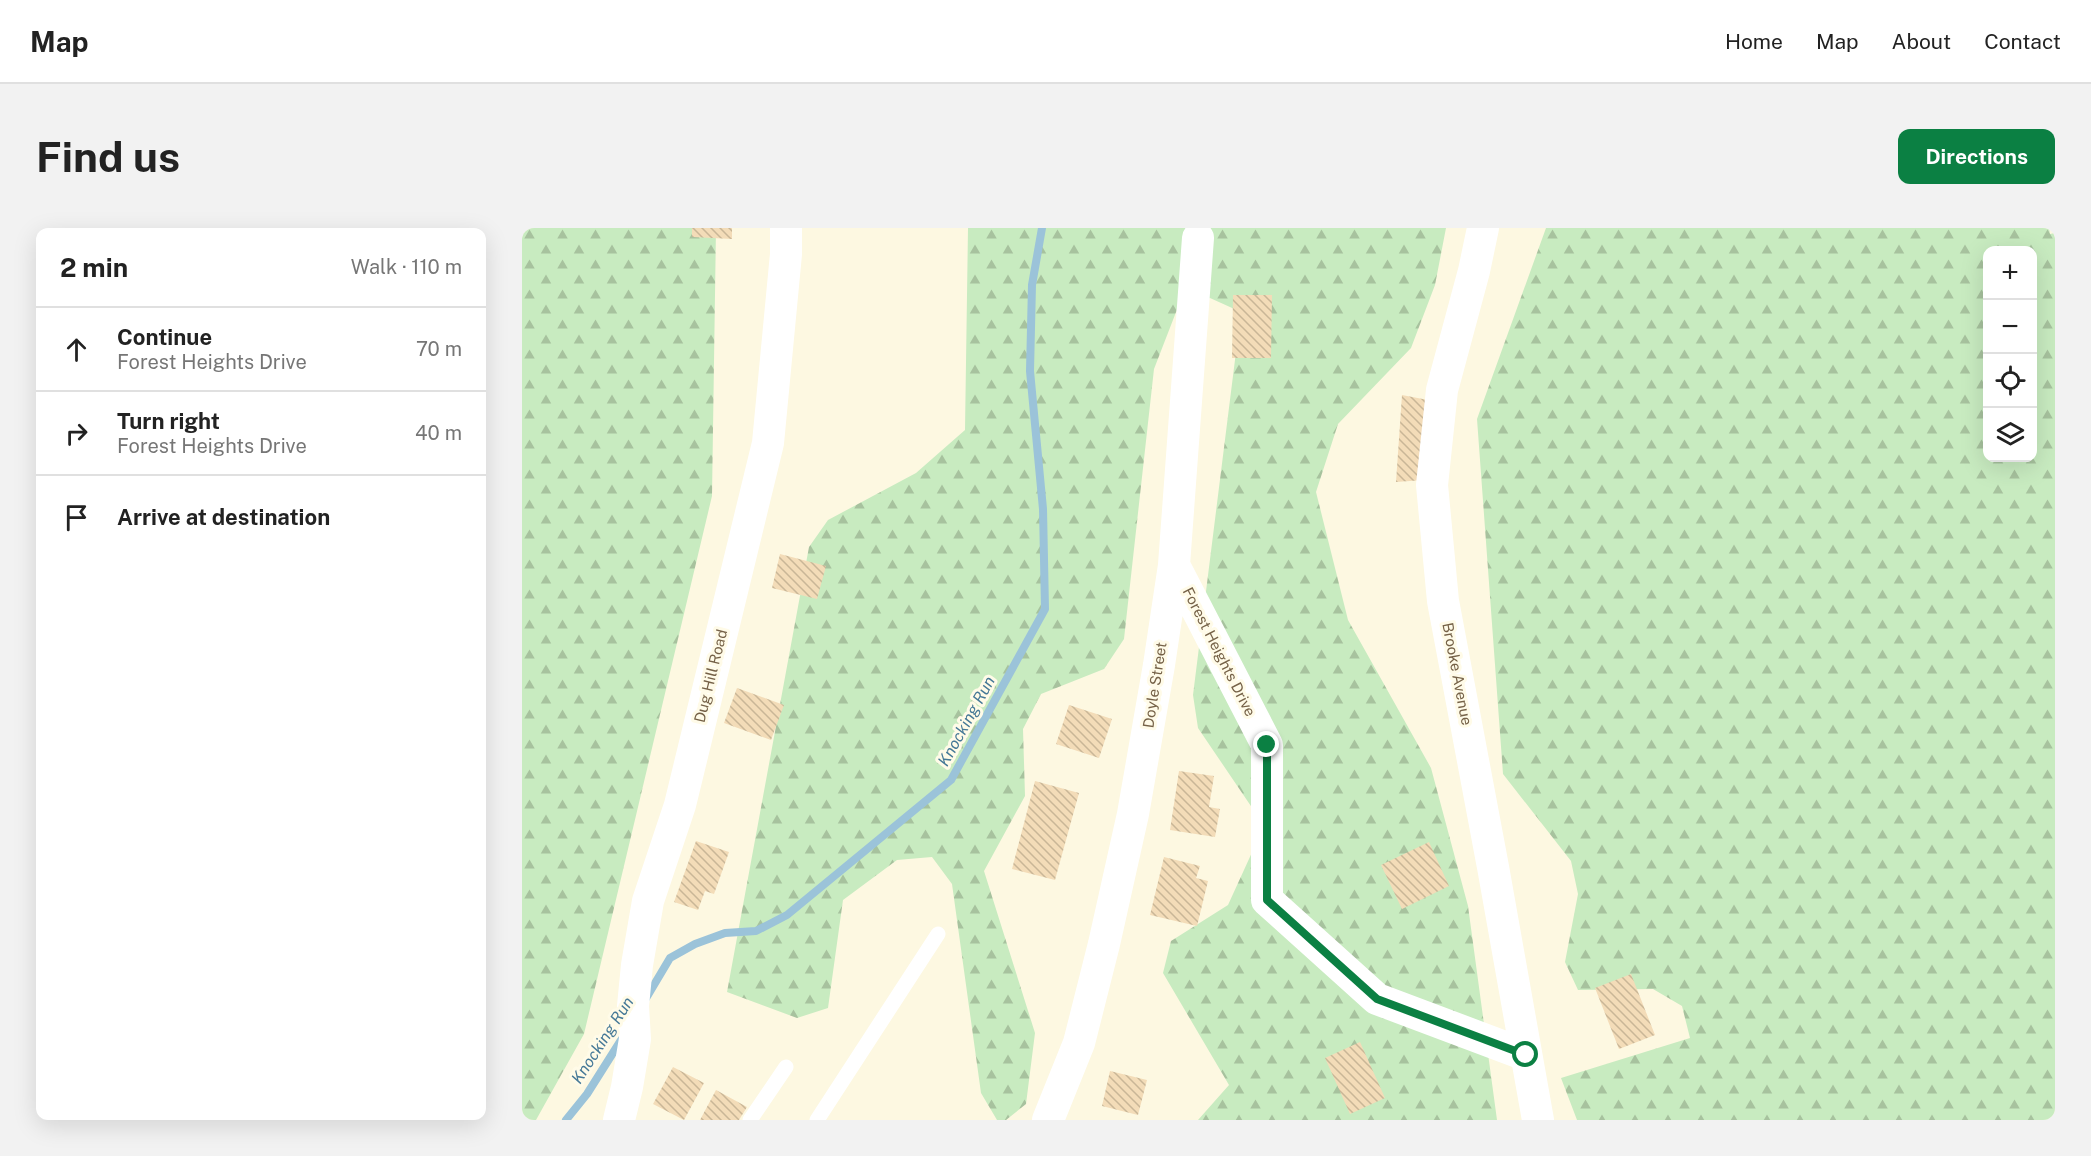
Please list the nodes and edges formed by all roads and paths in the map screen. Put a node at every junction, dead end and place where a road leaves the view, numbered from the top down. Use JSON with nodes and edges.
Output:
{"nodes":[{"id":1,"x":786,"y":228,"type":"edge"},
{"id":2,"x":1483,"y":228,"type":"edge"},
{"id":3,"x":1198,"y":238,"type":"dead end"},
{"id":4,"x":1174,"y":565,"type":"junction"},
{"id":5,"x":938,"y":934,"type":"dead end"},
{"id":6,"x":1526,"y":1055,"type":"junction"},
{"id":7,"x":786,"y":1066,"type":"dead end"},
{"id":8,"x":619,"y":1120,"type":"edge"},
{"id":9,"x":750,"y":1120,"type":"edge"},
{"id":10,"x":817,"y":1120,"type":"edge"},
{"id":11,"x":1048,"y":1120,"type":"edge"},
{"id":12,"x":1538,"y":1120,"type":"edge"}],
"edges":[{"from":1,"to":8,"type":"street","name":"Dug Hill Road"},
{"from":2,"to":6,"type":"street","name":"Brooke Avenue"},
{"from":3,"to":4,"type":"street","name":"Doyle Street"},
{"from":4,"to":6,"type":"street","name":"Forest Heights Drive"},
{"from":4,"to":11,"type":"street","name":"Doyle Street"},
{"from":5,"to":10,"type":"lane"},
{"from":6,"to":12,"type":"street","name":"Brooke Avenue"},
{"from":7,"to":9,"type":"lane"}]}
